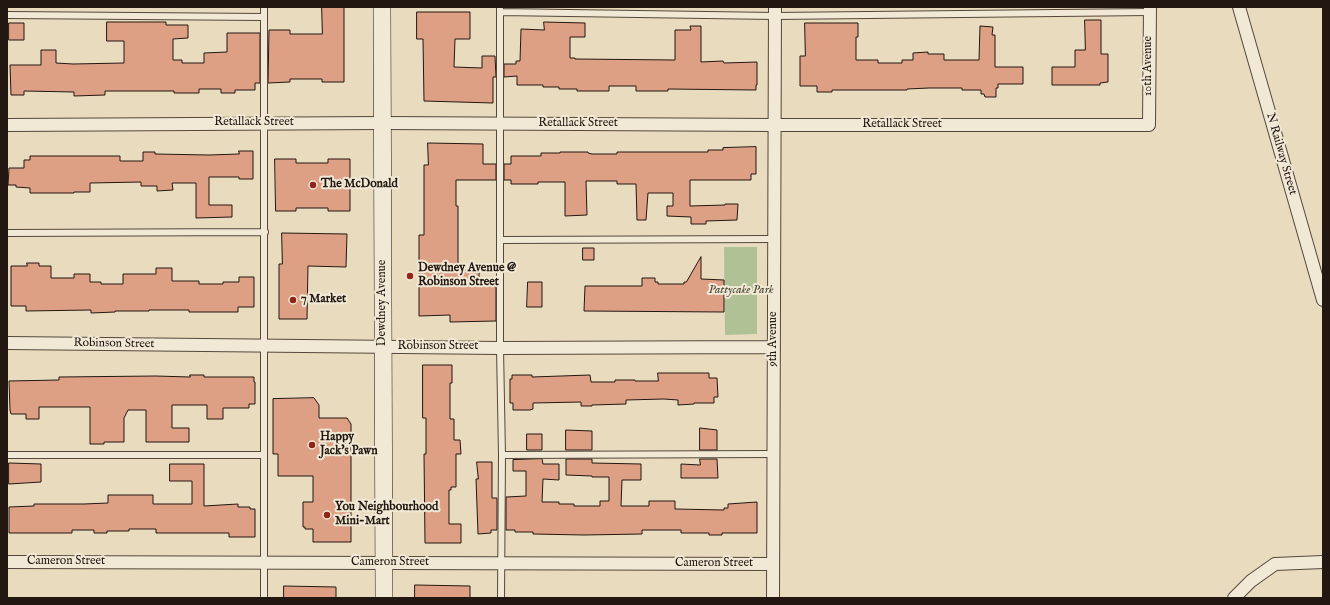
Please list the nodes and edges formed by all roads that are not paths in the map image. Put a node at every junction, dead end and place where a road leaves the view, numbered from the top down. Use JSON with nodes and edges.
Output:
{"nodes":[{"id":1,"x":264,"y":7,"type":"edge"},
{"id":2,"x":382,"y":7,"type":"edge"},
{"id":3,"x":1239,"y":7,"type":"edge"},
{"id":4,"x":1150,"y":9,"type":"edge"},
{"id":5,"x":500,"y":10,"type":"edge"},
{"id":6,"x":775,"y":11,"type":"edge"},
{"id":7,"x":7,"y":14,"type":"edge"},
{"id":8,"x":264,"y":17,"type":"junction"},
{"id":9,"x":264,"y":123,"type":"junction"},
{"id":10,"x":382,"y":123,"type":"junction"},
{"id":11,"x":500,"y":124,"type":"junction"},
{"id":12,"x":1149,"y":124,"type":"joint"},
{"id":13,"x":7,"y":125,"type":"edge"},
{"id":14,"x":775,"y":125,"type":"junction"},
{"id":15,"x":265,"y":232,"type":"junction"},
{"id":16,"x":7,"y":233,"type":"edge"},
{"id":17,"x":774,"y":239,"type":"junction"},
{"id":18,"x":501,"y":240,"type":"junction"},
{"id":19,"x":1323,"y":300,"type":"edge"},
{"id":20,"x":7,"y":343,"type":"edge"},
{"id":21,"x":264,"y":346,"type":"junction"},
{"id":22,"x":383,"y":347,"type":"junction"},
{"id":23,"x":774,"y":347,"type":"junction"},
{"id":24,"x":500,"y":348,"type":"junction"},
{"id":25,"x":773,"y":454,"type":"junction"},
{"id":26,"x":7,"y":455,"type":"edge"},
{"id":27,"x":263,"y":455,"type":"junction"},
{"id":28,"x":502,"y":455,"type":"junction"},
{"id":29,"x":7,"y":562,"type":"edge"},
{"id":30,"x":263,"y":562,"type":"junction"},
{"id":31,"x":1323,"y":562,"type":"edge"},
{"id":32,"x":384,"y":563,"type":"junction"},
{"id":33,"x":501,"y":563,"type":"junction"},
{"id":34,"x":773,"y":564,"type":"junction"},
{"id":35,"x":264,"y":598,"type":"edge"},
{"id":36,"x":384,"y":598,"type":"edge"},
{"id":37,"x":501,"y":598,"type":"edge"},
{"id":38,"x":773,"y":598,"type":"edge"},
{"id":39,"x":1234,"y":598,"type":"edge"}],
"edges":[{"from":1,"to":8,"type":"lane"},
{"from":2,"to":10,"type":"main road","name":"Dewdney Avenue"},
{"from":3,"to":19,"type":"street","name":"N Railway Street"},
{"from":4,"to":6,"type":"lane"},
{"from":4,"to":12,"type":"street","name":"10th Avenue"},
{"from":5,"to":6,"type":"lane"},
{"from":5,"to":11,"type":"lane"},
{"from":6,"to":14,"type":"street","name":"9th Avenue"},
{"from":7,"to":8,"type":"lane"},
{"from":8,"to":9,"type":"lane"},
{"from":9,"to":10,"type":"street","name":"Retallack Street"},
{"from":9,"to":13,"type":"street","name":"Retallack Street"},
{"from":9,"to":15,"type":"lane"},
{"from":10,"to":11,"type":"street","name":"Retallack Street"},
{"from":10,"to":22,"type":"main road","name":"Dewdney Avenue"},
{"from":11,"to":14,"type":"street","name":"Retallack Street"},
{"from":11,"to":18,"type":"lane"},
{"from":12,"to":14,"type":"street","name":"Retallack Street"},
{"from":14,"to":17,"type":"street","name":"9th Avenue"},
{"from":15,"to":16,"type":"lane"},
{"from":15,"to":21,"type":"lane"},
{"from":17,"to":18,"type":"lane"},
{"from":17,"to":23,"type":"street","name":"9th Avenue"},
{"from":18,"to":24,"type":"lane"},
{"from":20,"to":21,"type":"street","name":"Robinson Street"},
{"from":21,"to":22,"type":"street","name":"Robinson Street"},
{"from":21,"to":27,"type":"lane"},
{"from":22,"to":24,"type":"street","name":"Robinson Street"},
{"from":22,"to":32,"type":"main road","name":"Dewdney Avenue"},
{"from":23,"to":24,"type":"street","name":"Robinson Street"},
{"from":23,"to":25,"type":"street","name":"9th Avenue"},
{"from":24,"to":28,"type":"lane"},
{"from":25,"to":28,"type":"lane"},
{"from":25,"to":34,"type":"street","name":"9th Avenue"},
{"from":26,"to":27,"type":"lane"},
{"from":27,"to":30,"type":"lane"},
{"from":28,"to":33,"type":"lane"},
{"from":29,"to":30,"type":"street","name":"Cameron Street"},
{"from":30,"to":32,"type":"street","name":"Cameron Street"},
{"from":30,"to":35,"type":"lane"},
{"from":31,"to":39,"type":"street"},
{"from":32,"to":33,"type":"street","name":"Cameron Street"},
{"from":32,"to":36,"type":"main road","name":"Dewdney Avenue"},
{"from":33,"to":34,"type":"street","name":"Cameron Street"},
{"from":33,"to":37,"type":"lane"},
{"from":34,"to":38,"type":"street","name":"9th Avenue"}]}
